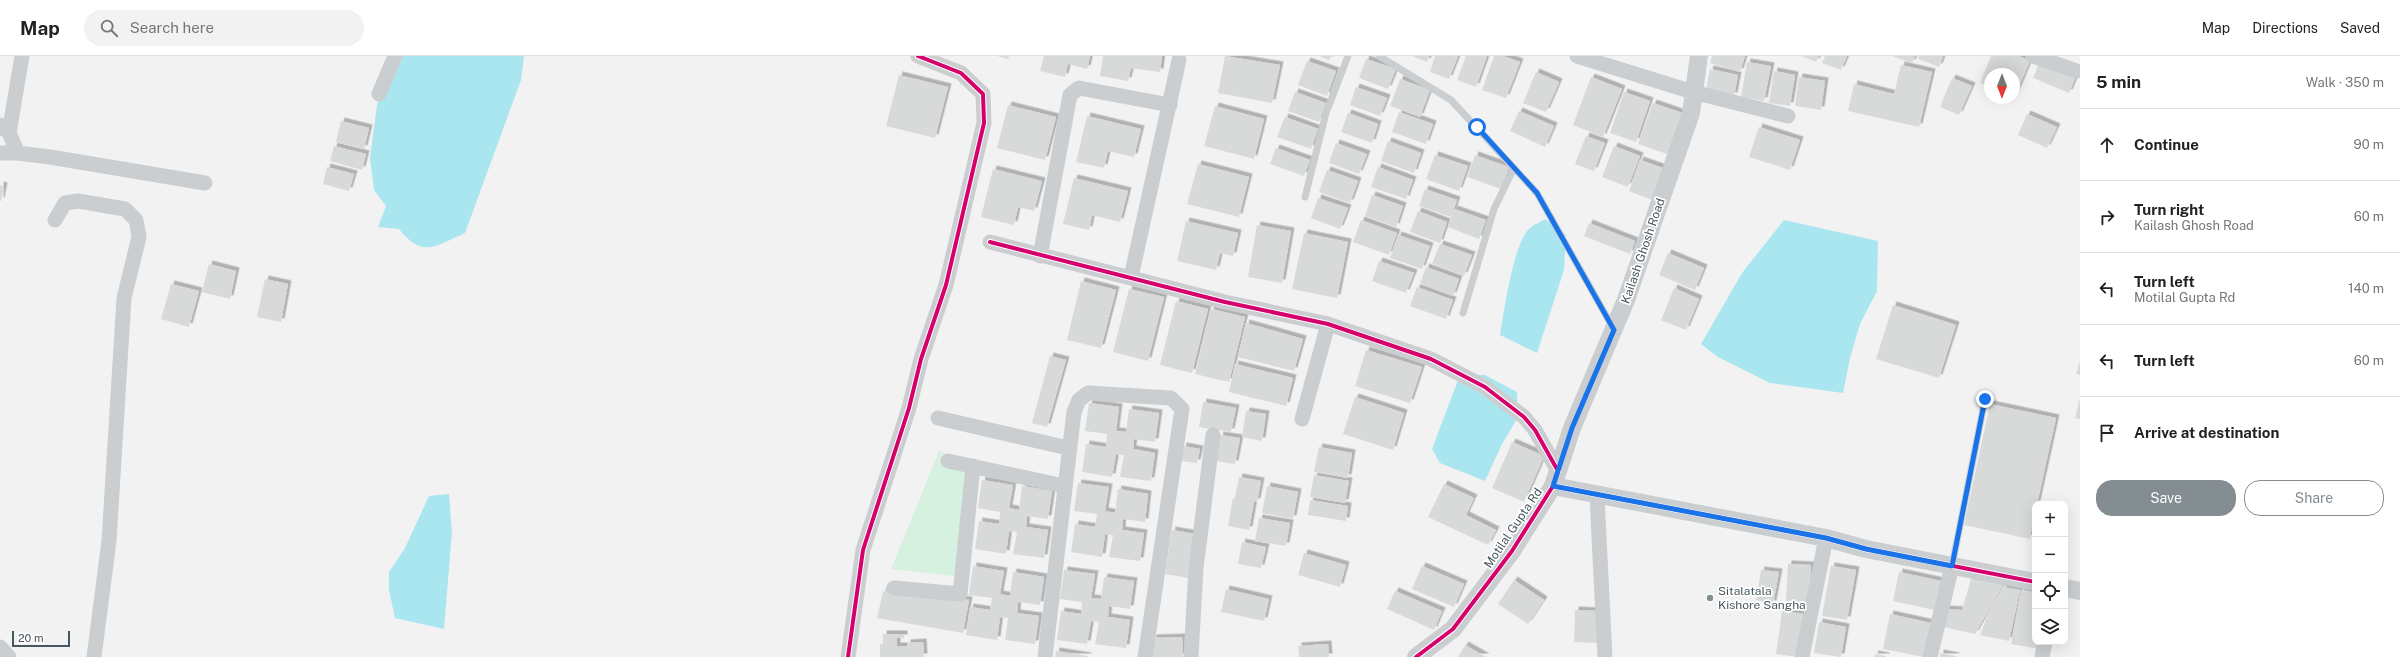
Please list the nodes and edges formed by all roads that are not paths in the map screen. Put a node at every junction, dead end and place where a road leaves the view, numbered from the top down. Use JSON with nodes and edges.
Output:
{"nodes":[{"id":1,"x":22,"y":56,"type":"edge"},
{"id":2,"x":395,"y":56,"type":"edge"},
{"id":3,"x":918,"y":56,"type":"edge"},
{"id":4,"x":1348,"y":56,"type":"edge"},
{"id":5,"x":1379,"y":56,"type":"edge"},
{"id":6,"x":1577,"y":56,"type":"edge"},
{"id":7,"x":1699,"y":56,"type":"edge"},
{"id":8,"x":2033,"y":56,"type":"edge"},
{"id":9,"x":1179,"y":60,"type":"dead end"},
{"id":10,"x":2077,"y":71,"type":"dead end"},
{"id":11,"x":1693,"y":92,"type":"junction"},
{"id":12,"x":379,"y":94,"type":"dead end"},
{"id":13,"x":1170,"y":106,"type":"junction"},
{"id":14,"x":1788,"y":116,"type":"dead end"},
{"id":15,"x":4,"y":129,"type":"edge"},
{"id":16,"x":0,"y":153,"type":"edge"},
{"id":17,"x":18,"y":153,"type":"junction"},
{"id":18,"x":1514,"y":168,"type":"junction"},
{"id":19,"x":205,"y":183,"type":"dead end"},
{"id":20,"x":1305,"y":197,"type":"dead end"},
{"id":21,"x":55,"y":220,"type":"dead end"},
{"id":22,"x":990,"y":242,"type":"dead end"},
{"id":23,"x":1040,"y":256,"type":"junction"},
{"id":24,"x":1131,"y":276,"type":"junction"},
{"id":25,"x":1463,"y":313,"type":"dead end"},
{"id":26,"x":1328,"y":324,"type":"junction"},
{"id":27,"x":1614,"y":330,"type":"junction"},
{"id":28,"x":1985,"y":399,"type":"dead end"},
{"id":29,"x":938,"y":418,"type":"dead end"},
{"id":30,"x":1302,"y":419,"type":"dead end"},
{"id":31,"x":1213,"y":435,"type":"dead end"},
{"id":32,"x":1068,"y":448,"type":"junction"},
{"id":33,"x":948,"y":461,"type":"dead end"},
{"id":34,"x":973,"y":466,"type":"junction"},
{"id":35,"x":1555,"y":478,"type":"junction"},
{"id":36,"x":1064,"y":486,"type":"junction"},
{"id":37,"x":1597,"y":496,"type":"junction"},
{"id":38,"x":1826,"y":538,"type":"junction"},
{"id":39,"x":1952,"y":566,"type":"junction"},
{"id":40,"x":2032,"y":581,"type":"edge"},
{"id":41,"x":894,"y":588,"type":"dead end"},
{"id":42,"x":2068,"y":589,"type":"edge"},
{"id":43,"x":2080,"y":591,"type":"edge"},
{"id":44,"x":2044,"y":645,"type":"edge"},
{"id":45,"x":0,"y":647,"type":"edge"},
{"id":46,"x":9,"y":657,"type":"edge"},
{"id":47,"x":94,"y":657,"type":"edge"},
{"id":48,"x":848,"y":657,"type":"edge"},
{"id":49,"x":1045,"y":657,"type":"edge"},
{"id":50,"x":1145,"y":657,"type":"edge"},
{"id":51,"x":1191,"y":657,"type":"edge"},
{"id":52,"x":1416,"y":657,"type":"edge"},
{"id":53,"x":1605,"y":657,"type":"edge"},
{"id":54,"x":1802,"y":657,"type":"edge"},
{"id":55,"x":1930,"y":657,"type":"edge"},
{"id":56,"x":2042,"y":657,"type":"edge"}],
"edges":[{"from":1,"to":15,"type":"street"},
{"from":2,"to":12,"type":"street"},
{"from":3,"to":48,"type":"street"},
{"from":4,"to":20,"type":"lane"},
{"from":5,"to":18,"type":"lane"},
{"from":6,"to":11,"type":"street"},
{"from":7,"to":11,"type":"street","name":"Kailash Ghosh Road"},
{"from":8,"to":10,"type":"street"},
{"from":9,"to":13,"type":"street"},
{"from":11,"to":14,"type":"street"},
{"from":11,"to":27,"type":"street","name":"Kailash Ghosh Road"},
{"from":13,"to":23,"type":"street"},
{"from":13,"to":24,"type":"street"},
{"from":15,"to":17,"type":"street"},
{"from":16,"to":17,"type":"street"},
{"from":17,"to":19,"type":"street"},
{"from":18,"to":25,"type":"lane"},
{"from":18,"to":27,"type":"lane"},
{"from":21,"to":47,"type":"street"},
{"from":22,"to":23,"type":"street"},
{"from":23,"to":24,"type":"street"},
{"from":24,"to":26,"type":"street"},
{"from":26,"to":30,"type":"street"},
{"from":26,"to":35,"type":"street"},
{"from":27,"to":35,"type":"street","name":"Kailash Ghosh Road"},
{"from":28,"to":39,"type":"lane"},
{"from":29,"to":32,"type":"street"},
{"from":31,"to":51,"type":"street"},
{"from":32,"to":36,"type":"street"},
{"from":32,"to":50,"type":"street"},
{"from":33,"to":34,"type":"street"},
{"from":34,"to":36,"type":"street"},
{"from":34,"to":41,"type":"street"},
{"from":35,"to":37,"type":"street","name":"Motilal Gupta Rd"},
{"from":35,"to":52,"type":"street","name":"Motilal Gupta Rd"},
{"from":36,"to":49,"type":"street"},
{"from":37,"to":38,"type":"street","name":"Motilal Gupta Rd"},
{"from":37,"to":53,"type":"street"},
{"from":38,"to":39,"type":"street","name":"Motilal Gupta Rd"},
{"from":38,"to":54,"type":"street"},
{"from":39,"to":40,"type":"street","name":"Motilal Gupta Rd"},
{"from":39,"to":55,"type":"street"},
{"from":42,"to":43,"type":"street"},
{"from":44,"to":56,"type":"street"},
{"from":45,"to":46,"type":"street"}]}
